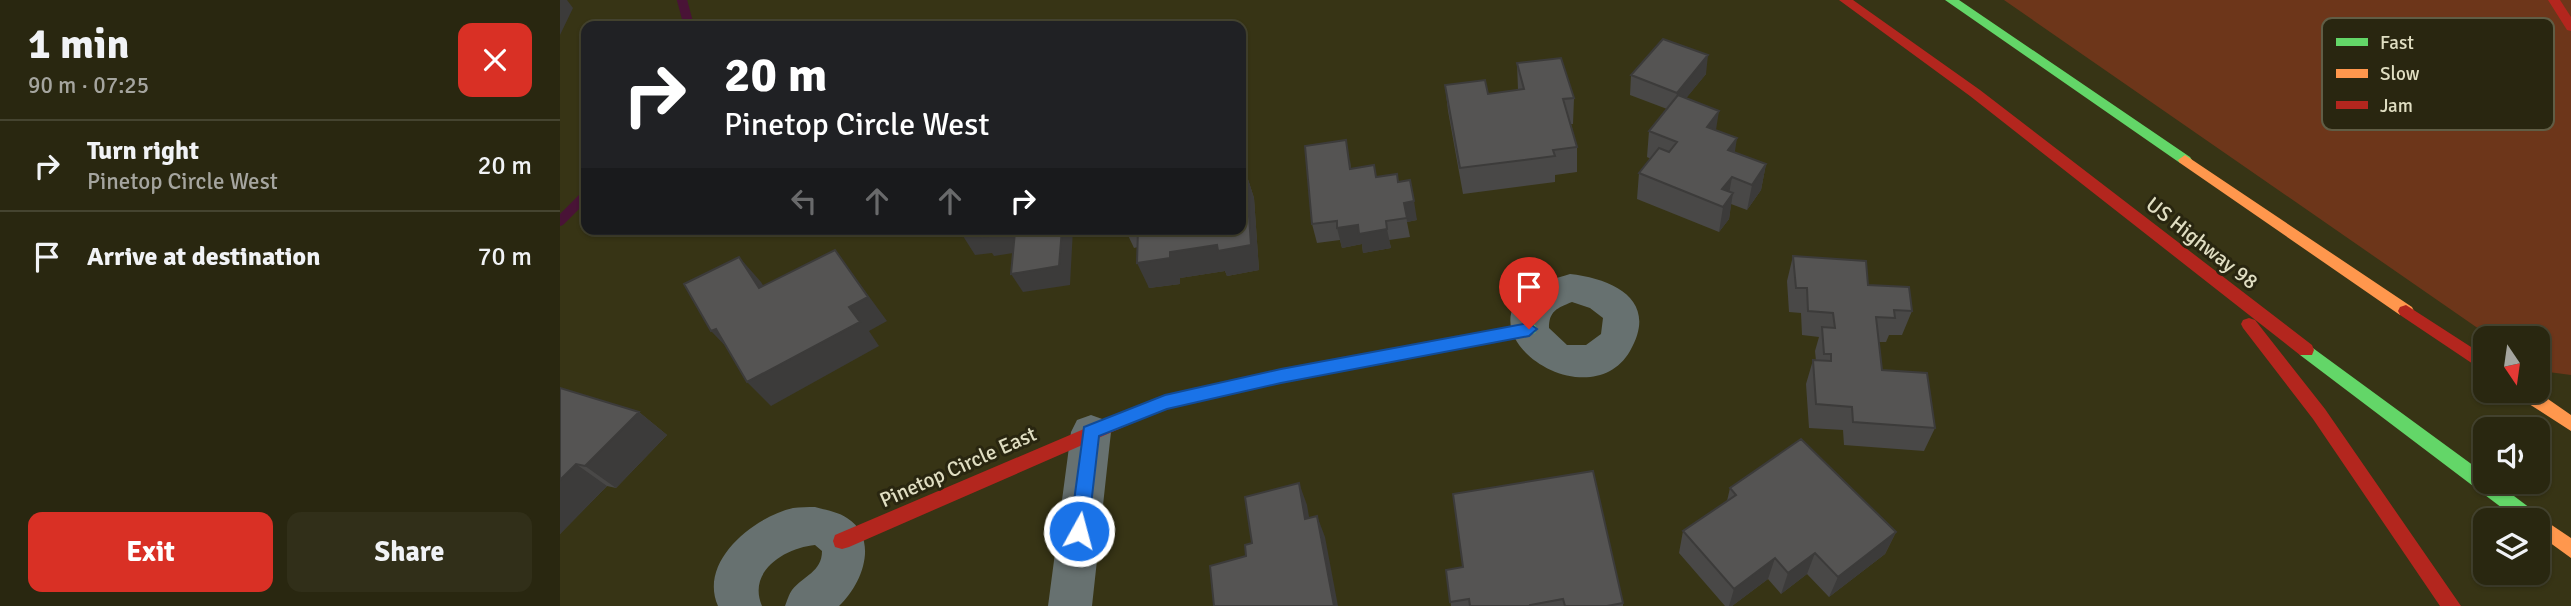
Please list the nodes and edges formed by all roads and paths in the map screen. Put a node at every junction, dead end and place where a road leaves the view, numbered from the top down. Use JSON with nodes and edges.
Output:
{"nodes":[{"id":1,"x":1845,"y":0,"type":"edge"},
{"id":2,"x":1951,"y":0,"type":"edge"},
{"id":3,"x":2554,"y":0,"type":"edge"},
{"id":4,"x":2571,"y":27,"type":"edge"},
{"id":5,"x":2218,"y":284,"type":"junction"},
{"id":6,"x":1529,"y":329,"type":"dead end"},
{"id":7,"x":2473,"y":357,"type":"edge"},
{"id":8,"x":2540,"y":403,"type":"edge"},
{"id":9,"x":2571,"y":424,"type":"edge"},
{"id":10,"x":1091,"y":432,"type":"junction"},
{"id":11,"x":2516,"y":508,"type":"edge"},
{"id":12,"x":2550,"y":532,"type":"edge"},
{"id":13,"x":842,"y":541,"type":"junction"},
{"id":14,"x":2571,"y":549,"type":"edge"},
{"id":15,"x":740,"y":606,"type":"edge"},
{"id":16,"x":807,"y":606,"type":"edge"},
{"id":17,"x":1070,"y":606,"type":"edge"},
{"id":18,"x":2451,"y":606,"type":"edge"}],
"edges":[{"from":1,"to":5,"type":"main road","name":"US Highway 98"},
{"from":2,"to":7,"type":"main road"},
{"from":3,"to":4,"type":"main road"},
{"from":5,"to":11,"type":"main road","name":"US Highway 98"},
{"from":5,"to":18,"type":"main road"},
{"from":6,"to":10,"type":"main road","name":"Pinetop Circle East"},
{"from":8,"to":9,"type":"main road"},
{"from":10,"to":13,"type":"main road","name":"Pinetop Circle East"},
{"from":10,"to":17,"type":"street"},
{"from":12,"to":14,"type":"main road"},
{"from":13,"to":15,"type":"street"},
{"from":13,"to":16,"type":"street"}]}
